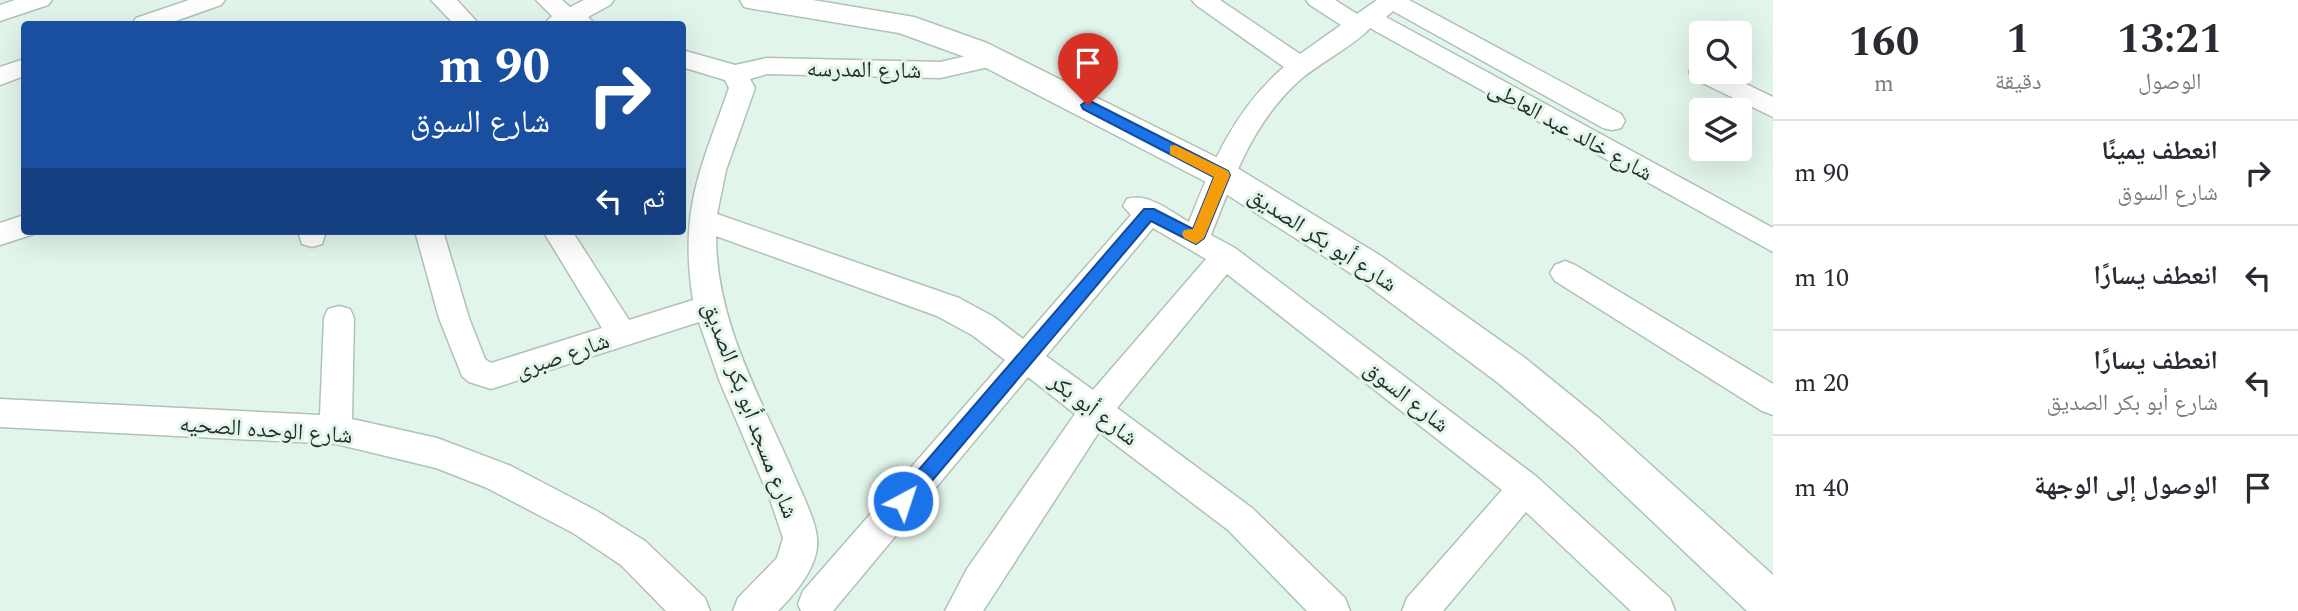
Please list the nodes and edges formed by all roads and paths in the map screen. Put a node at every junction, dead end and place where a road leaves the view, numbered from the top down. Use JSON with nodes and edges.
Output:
{"nodes":[{"id":1,"x":40,"y":0,"type":"edge"},
{"id":2,"x":213,"y":0,"type":"edge"},
{"id":3,"x":443,"y":0,"type":"edge"},
{"id":4,"x":548,"y":0,"type":"edge"},
{"id":5,"x":602,"y":0,"type":"edge"},
{"id":6,"x":754,"y":0,"type":"edge"},
{"id":7,"x":1204,"y":0,"type":"edge"},
{"id":8,"x":1318,"y":0,"type":"edge"},
{"id":9,"x":1392,"y":0,"type":"edge"},
{"id":10,"x":0,"y":13,"type":"edge"},
{"id":11,"x":153,"y":21,"type":"edge"},
{"id":12,"x":464,"y":21,"type":"edge"},
{"id":13,"x":568,"y":21,"type":"edge"},
{"id":14,"x":570,"y":21,"type":"edge"},
{"id":15,"x":1364,"y":22,"type":"junction"},
{"id":16,"x":993,"y":58,"type":"junction"},
{"id":17,"x":686,"y":59,"type":"edge"},
{"id":18,"x":1300,"y":66,"type":"junction"},
{"id":19,"x":21,"y":68,"type":"edge"},
{"id":20,"x":735,"y":74,"type":"junction"},
{"id":21,"x":0,"y":76,"type":"edge"},
{"id":22,"x":1726,"y":84,"type":"edge"},
{"id":23,"x":1773,"y":108,"type":"edge"},
{"id":24,"x":1612,"y":121,"type":"dead end"},
{"id":25,"x":1223,"y":175,"type":"junction"},
{"id":26,"x":702,"y":220,"type":"junction"},
{"id":27,"x":21,"y":227,"type":"edge"},
{"id":28,"x":0,"y":234,"type":"edge"},
{"id":29,"x":430,"y":235,"type":"edge"},
{"id":30,"x":560,"y":235,"type":"edge"},
{"id":31,"x":1196,"y":238,"type":"junction"},
{"id":32,"x":1773,"y":241,"type":"edge"},
{"id":33,"x":1225,"y":256,"type":"junction"},
{"id":34,"x":1565,"y":273,"type":"dead end"},
{"id":35,"x":709,"y":307,"type":"junction"},
{"id":36,"x":339,"y":318,"type":"dead end"},
{"id":37,"x":622,"y":335,"type":"junction"},
{"id":38,"x":1026,"y":358,"type":"junction"},
{"id":39,"x":1773,"y":401,"type":"edge"},
{"id":40,"x":1096,"y":410,"type":"junction"},
{"id":41,"x":0,"y":413,"type":"edge"},
{"id":42,"x":336,"y":430,"type":"junction"},
{"id":43,"x":1525,"y":488,"type":"junction"},
{"id":44,"x":793,"y":569,"type":"junction"},
{"id":45,"x":1773,"y":605,"type":"edge"},
{"id":46,"x":818,"y":607,"type":"edge"},
{"id":47,"x":692,"y":611,"type":"edge"},
{"id":48,"x":751,"y":611,"type":"edge"},
{"id":49,"x":963,"y":611,"type":"edge"},
{"id":50,"x":1332,"y":611,"type":"edge"},
{"id":51,"x":1420,"y":611,"type":"edge"},
{"id":52,"x":1657,"y":611,"type":"edge"}],
"edges":[{"from":1,"to":10,"type":"street"},
{"from":2,"to":11,"type":"street"},
{"from":3,"to":12,"type":"street"},
{"from":4,"to":13,"type":"street"},
{"from":5,"to":14,"type":"street"},
{"from":6,"to":16,"type":"street","name":"شارع أبو بكر الصديق"},
{"from":7,"to":18,"type":"street"},
{"from":8,"to":15,"type":"street","name":"شارع خالد عبد العاطى"},
{"from":9,"to":15,"type":"street"},
{"from":9,"to":24,"type":"street"},
{"from":15,"to":18,"type":"street"},
{"from":15,"to":32,"type":"street","name":"شارع خالد عبد العاطى"},
{"from":16,"to":20,"type":"street","name":"شارع المدرسه"},
{"from":16,"to":25,"type":"street","name":"شارع أبو بكر الصديق"},
{"from":17,"to":20,"type":"street"},
{"from":18,"to":25,"type":"street"},
{"from":19,"to":21,"type":"street"},
{"from":20,"to":26,"type":"street","name":"شارع مسجد أبو بكر الصديق"},
{"from":22,"to":23,"type":"street"},
{"from":25,"to":31,"type":"street"},
{"from":25,"to":45,"type":"street","name":"شارع أبو بكر الصديق"},
{"from":26,"to":35,"type":"street","name":"شارع مسجد أبو بكر الصديق"},
{"from":26,"to":38,"type":"street","name":"شارع أبو بكر"},
{"from":27,"to":28,"type":"street"},
{"from":29,"to":37,"type":"street","name":"شارع صبرى"},
{"from":30,"to":37,"type":"street"},
{"from":31,"to":33,"type":"street","name":"شارع السوق"},
{"from":31,"to":38,"type":"street","name":"شارع السوق"},
{"from":33,"to":40,"type":"street"},
{"from":33,"to":43,"type":"street","name":"شارع السوق"},
{"from":34,"to":39,"type":"street"},
{"from":35,"to":37,"type":"street","name":"شارع صبرى"},
{"from":35,"to":44,"type":"street","name":"شارع مسجد أبو بكر الصديق"},
{"from":36,"to":42,"type":"street"},
{"from":38,"to":40,"type":"street","name":"شارع أبو بكر"},
{"from":38,"to":46,"type":"street"},
{"from":40,"to":49,"type":"street"},
{"from":40,"to":50,"type":"street","name":"شارع أبو بكر"},
{"from":41,"to":42,"type":"street","name":"شارع الوحده الصحيه"},
{"from":42,"to":47,"type":"street","name":"شارع الوحده الصحيه"},
{"from":43,"to":51,"type":"street"},
{"from":43,"to":52,"type":"street","name":"شارع السوق"},
{"from":44,"to":46,"type":"street"},
{"from":44,"to":48,"type":"street"}]}
